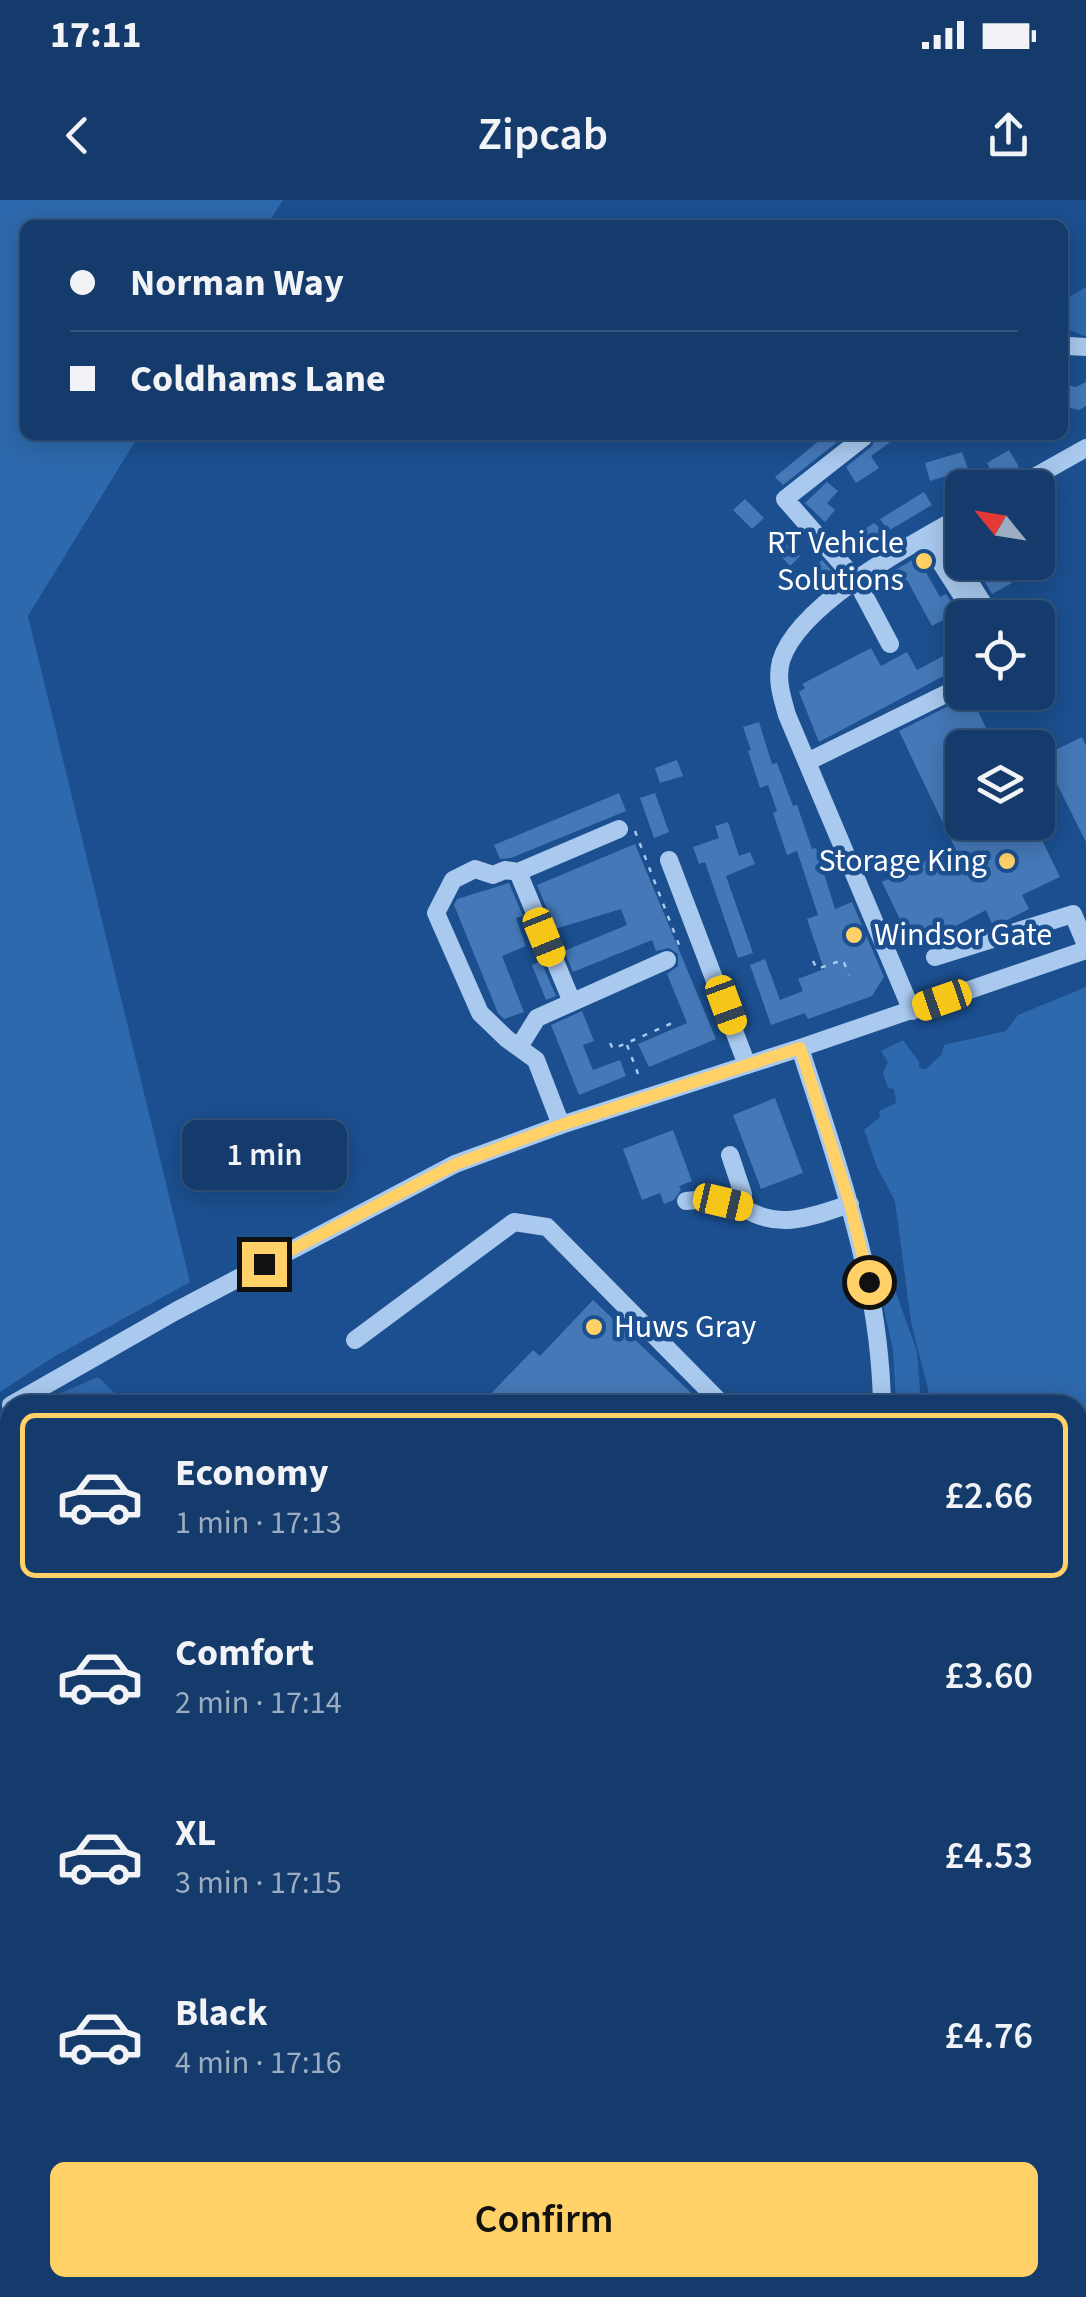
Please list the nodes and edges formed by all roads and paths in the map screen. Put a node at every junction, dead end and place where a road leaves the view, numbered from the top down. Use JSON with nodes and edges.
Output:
{"nodes":[{"id":1,"x":860,"y":440,"type":"edge"},
{"id":2,"x":1085,"y":450,"type":"edge"},
{"id":3,"x":1048,"y":470,"type":"edge"},
{"id":4,"x":945,"y":526,"type":"edge"},
{"id":5,"x":931,"y":534,"type":"junction"},
{"id":6,"x":856,"y":580,"type":"junction"},
{"id":7,"x":973,"y":600,"type":"edge"},
{"id":8,"x":890,"y":644,"type":"dead end"},
{"id":9,"x":945,"y":694,"type":"edge"},
{"id":10,"x":806,"y":762,"type":"junction"},
{"id":11,"x":619,"y":830,"type":"joint"},
{"id":12,"x":669,"y":860,"type":"dead end"},
{"id":13,"x":518,"y":872,"type":"junction"},
{"id":14,"x":1086,"y":947,"type":"edge"},
{"id":15,"x":675,"y":957,"type":"joint"},
{"id":16,"x":935,"y":957,"type":"dead end"},
{"id":17,"x":813,"y":961,"type":"dead end"},
{"id":18,"x":849,"y":975,"type":"dead end"},
{"id":19,"x":572,"y":1002,"type":"junction"},
{"id":20,"x":912,"y":1011,"type":"junction"},
{"id":21,"x":666,"y":1016,"type":"dead end"},
{"id":22,"x":610,"y":1042,"type":"dead end"},
{"id":23,"x":626,"y":1043,"type":"junction"},
{"id":24,"x":519,"y":1048,"type":"junction"},
{"id":25,"x":800,"y":1048,"type":"junction"},
{"id":26,"x":748,"y":1065,"type":"junction"},
{"id":27,"x":646,"y":1097,"type":"junction"},
{"id":28,"x":561,"y":1125,"type":"junction"},
{"id":29,"x":730,"y":1155,"type":"dead end"},
{"id":30,"x":686,"y":1201,"type":"dead end"},
{"id":31,"x":850,"y":1204,"type":"junction"},
{"id":32,"x":742,"y":1207,"type":"junction"},
{"id":33,"x":355,"y":1340,"type":"dead end"},
{"id":34,"x":28,"y":1395,"type":"edge"},
{"id":35,"x":712,"y":1395,"type":"edge"},
{"id":36,"x":881,"y":1395,"type":"edge"}],
"edges":[{"from":1,"to":6,"type":"street"},
{"from":2,"to":3,"type":"street"},
{"from":4,"to":5,"type":"street"},
{"from":5,"to":6,"type":"street"},
{"from":5,"to":7,"type":"street"},
{"from":6,"to":8,"type":"street"},
{"from":6,"to":10,"type":"street"},
{"from":9,"to":10,"type":"street"},
{"from":10,"to":20,"type":"street"},
{"from":11,"to":13,"type":"street"},
{"from":11,"to":15,"type":"path"},
{"from":12,"to":26,"type":"street"},
{"from":13,"to":19,"type":"street"},
{"from":13,"to":24,"type":"street"},
{"from":14,"to":16,"type":"street"},
{"from":14,"to":20,"type":"street"},
{"from":15,"to":19,"type":"street"},
{"from":17,"to":18,"type":"path"},
{"from":19,"to":24,"type":"street"},
{"from":20,"to":25,"type":"street"},
{"from":21,"to":23,"type":"path"},
{"from":22,"to":23,"type":"path"},
{"from":23,"to":27,"type":"path"},
{"from":24,"to":28,"type":"street"},
{"from":25,"to":26,"type":"street"},
{"from":25,"to":31,"type":"street"},
{"from":26,"to":27,"type":"street"},
{"from":27,"to":28,"type":"street"},
{"from":28,"to":34,"type":"street"},
{"from":29,"to":32,"type":"street"},
{"from":30,"to":32,"type":"street"},
{"from":31,"to":32,"type":"street"},
{"from":31,"to":36,"type":"street"},
{"from":33,"to":35,"type":"street"}]}
